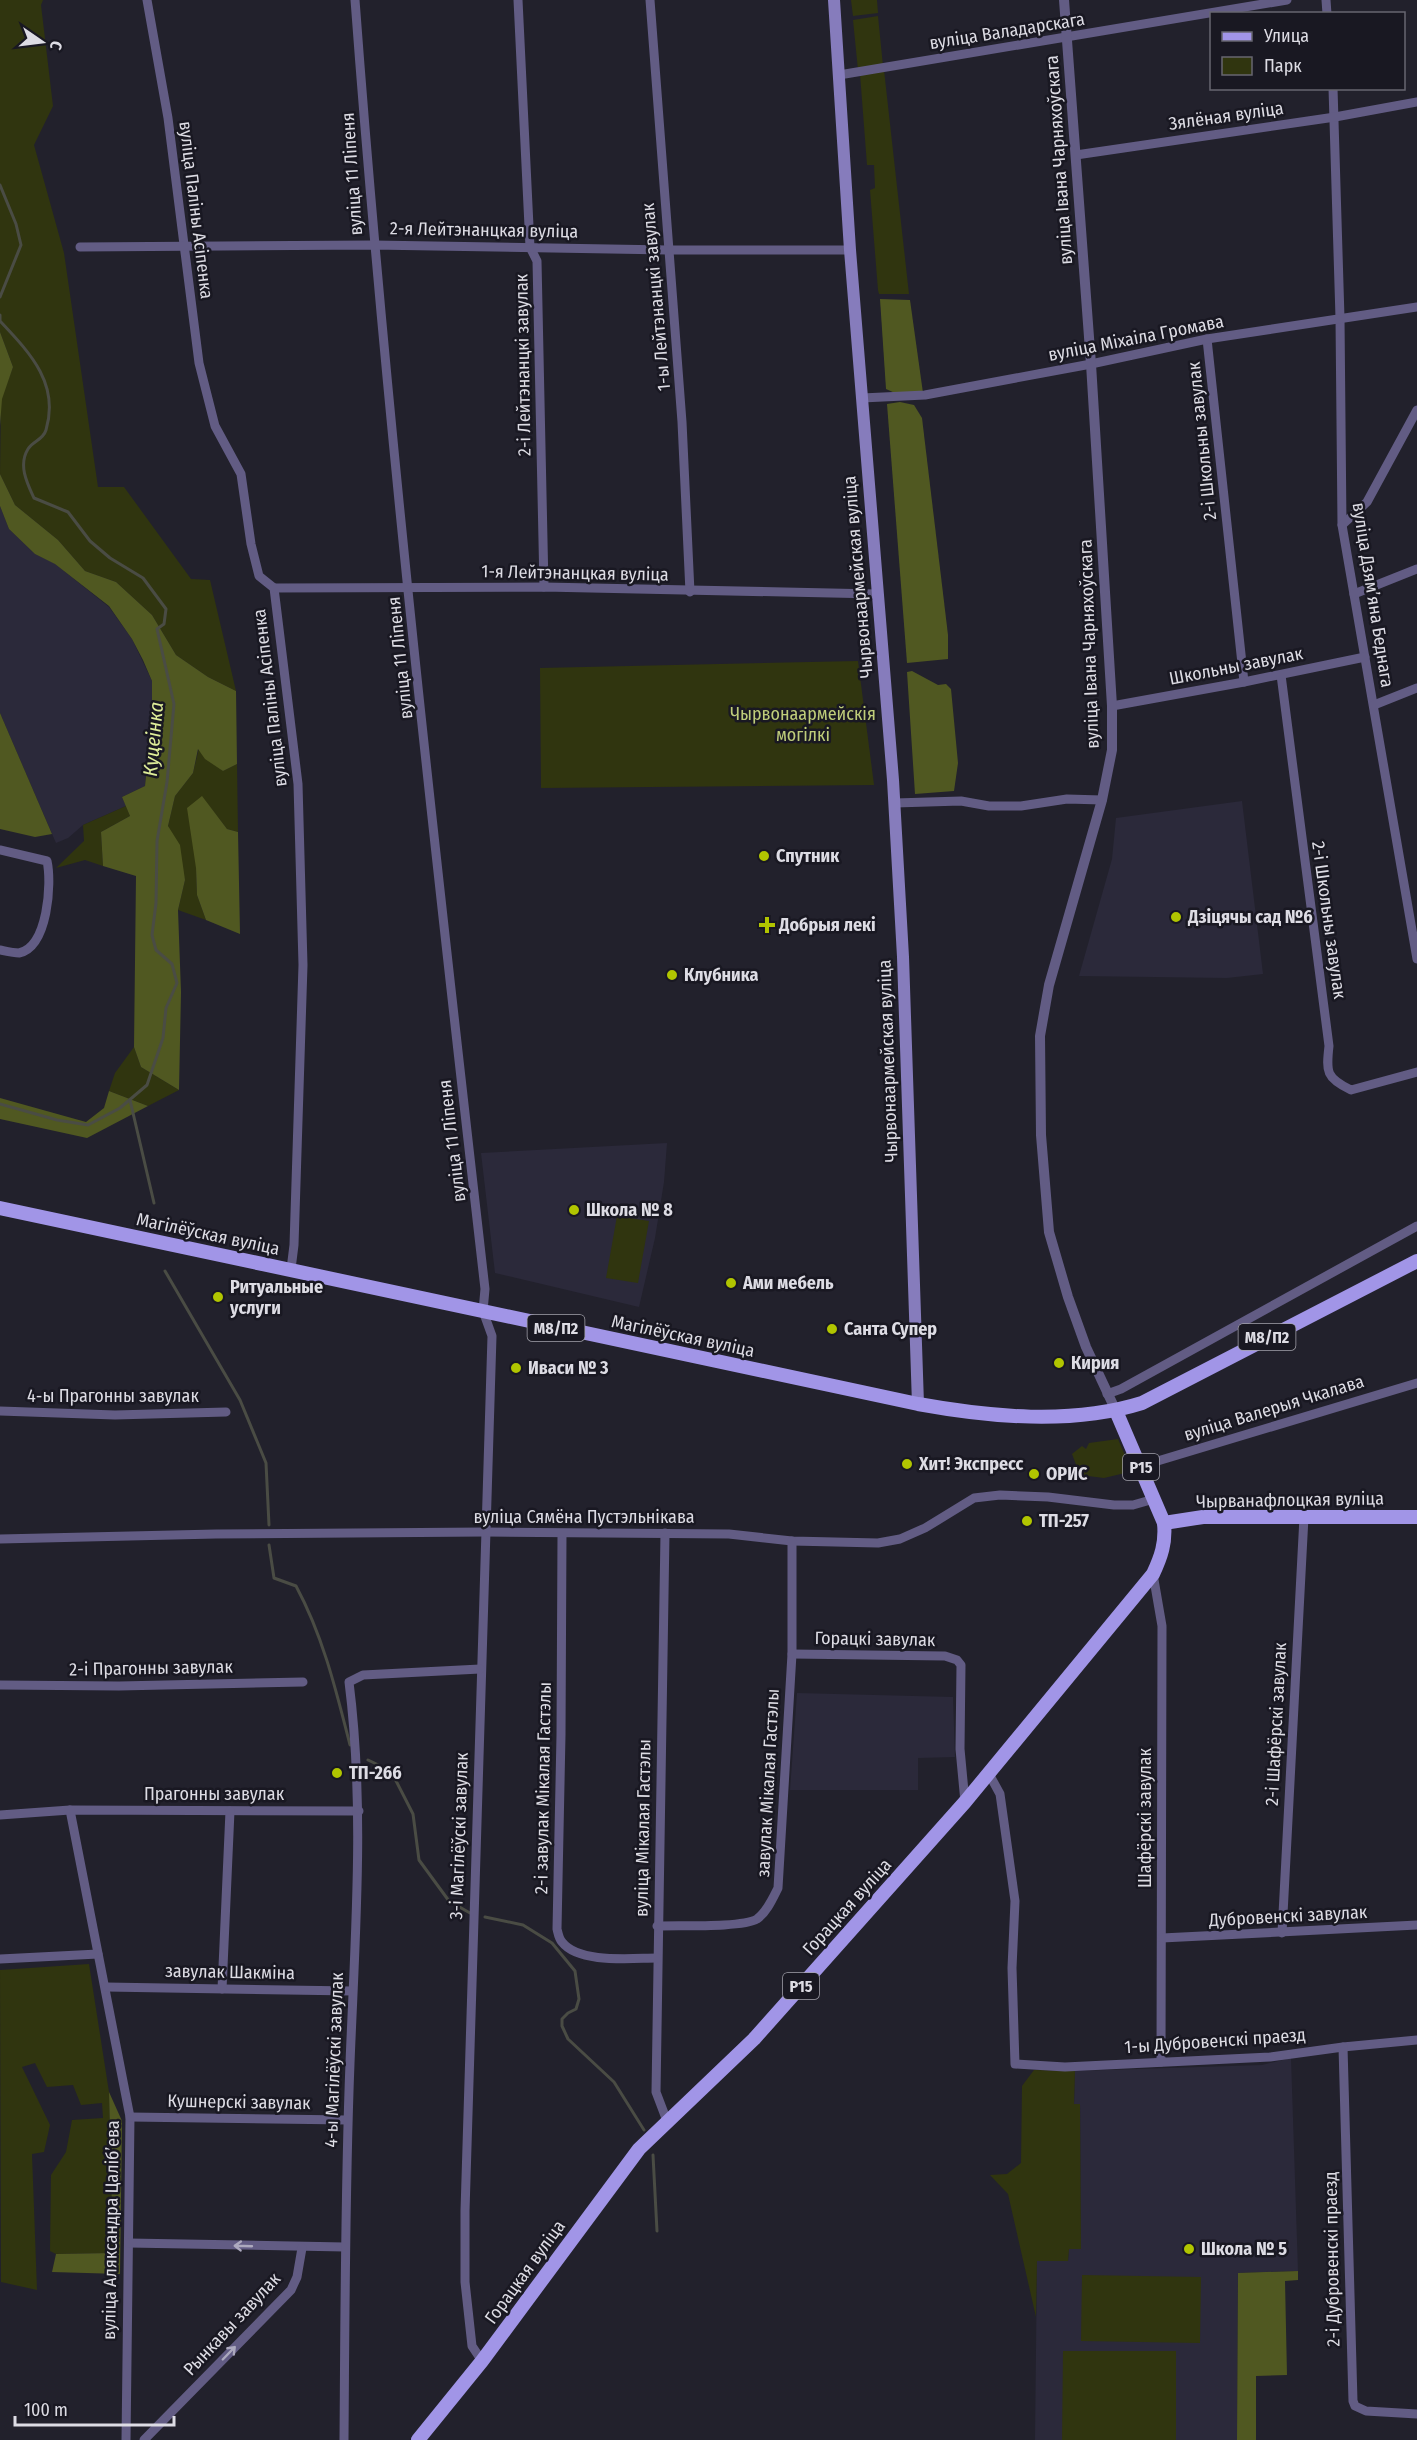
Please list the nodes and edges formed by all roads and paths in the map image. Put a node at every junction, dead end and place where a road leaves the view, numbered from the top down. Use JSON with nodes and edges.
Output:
{"nodes":[{"id":1,"x":147,"y":0,"type":"edge"},
{"id":2,"x":355,"y":0,"type":"edge"},
{"id":3,"x":518,"y":0,"type":"edge"},
{"id":4,"x":650,"y":0,"type":"edge"},
{"id":5,"x":834,"y":0,"type":"edge"},
{"id":6,"x":1064,"y":0,"type":"edge"},
{"id":7,"x":1287,"y":0,"type":"edge"},
{"id":8,"x":1217,"y":12,"type":"edge"},
{"id":9,"x":1210,"y":13,"type":"edge"},
{"id":10,"x":1066,"y":38,"type":"junction"},
{"id":11,"x":839,"y":75,"type":"junction"},
{"id":12,"x":1333,"y":90,"type":"edge"},
{"id":13,"x":1417,"y":102,"type":"edge"},
{"id":14,"x":1335,"y":117,"type":"junction"},
{"id":15,"x":1076,"y":155,"type":"junction"},
{"id":16,"x":374,"y":245,"type":"junction"},
{"id":17,"x":184,"y":246,"type":"junction"},
{"id":18,"x":80,"y":247,"type":"dead end"},
{"id":19,"x":530,"y":247,"type":"junction"},
{"id":20,"x":668,"y":250,"type":"junction"},
{"id":21,"x":850,"y":250,"type":"junction"},
{"id":22,"x":1417,"y":308,"type":"edge"},
{"id":23,"x":1340,"y":318,"type":"junction"},
{"id":24,"x":1207,"y":339,"type":"junction"},
{"id":25,"x":1091,"y":364,"type":"junction"},
{"id":26,"x":862,"y":398,"type":"junction"},
{"id":27,"x":1417,"y":410,"type":"edge"},
{"id":28,"x":1342,"y":525,"type":"junction"},
{"id":29,"x":1417,"y":569,"type":"edge"},
{"id":30,"x":544,"y":587,"type":"junction"},
{"id":31,"x":273,"y":588,"type":"junction"},
{"id":32,"x":410,"y":588,"type":"junction"},
{"id":33,"x":690,"y":592,"type":"junction"},
{"id":34,"x":877,"y":594,"type":"junction"},
{"id":35,"x":1354,"y":594,"type":"junction"},
{"id":36,"x":1365,"y":657,"type":"junction"},
{"id":37,"x":1281,"y":675,"type":"junction"},
{"id":38,"x":1244,"y":682,"type":"junction"},
{"id":39,"x":1417,"y":688,"type":"edge"},
{"id":40,"x":1374,"y":705,"type":"junction"},
{"id":41,"x":1112,"y":706,"type":"junction"},
{"id":42,"x":1102,"y":800,"type":"junction"},
{"id":43,"x":894,"y":803,"type":"junction"},
{"id":44,"x":0,"y":850,"type":"edge"},
{"id":45,"x":0,"y":950,"type":"edge"},
{"id":46,"x":1417,"y":958,"type":"edge"},
{"id":47,"x":1417,"y":1072,"type":"edge"},
{"id":48,"x":0,"y":1208,"type":"edge"},
{"id":49,"x":1417,"y":1226,"type":"edge"},
{"id":50,"x":1417,"y":1262,"type":"edge"},
{"id":51,"x":291,"y":1269,"type":"junction"},
{"id":52,"x":483,"y":1311,"type":"junction"},
{"id":53,"x":1417,"y":1383,"type":"edge"},
{"id":54,"x":1107,"y":1394,"type":"junction"},
{"id":55,"x":918,"y":1404,"type":"junction"},
{"id":56,"x":0,"y":1411,"type":"edge"},
{"id":57,"x":1116,"y":1411,"type":"junction"},
{"id":58,"x":226,"y":1413,"type":"dead end"},
{"id":59,"x":1140,"y":1466,"type":"junction"},
{"id":60,"x":1154,"y":1499,"type":"junction"},
{"id":61,"x":1304,"y":1517,"type":"junction"},
{"id":62,"x":1417,"y":1517,"type":"edge"},
{"id":63,"x":1164,"y":1523,"type":"junction"},
{"id":64,"x":485,"y":1533,"type":"junction"},
{"id":65,"x":665,"y":1533,"type":"junction"},
{"id":66,"x":562,"y":1534,"type":"junction"},
{"id":67,"x":0,"y":1539,"type":"edge"},
{"id":68,"x":792,"y":1541,"type":"junction"},
{"id":69,"x":1153,"y":1574,"type":"junction"},
{"id":70,"x":792,"y":1654,"type":"junction"},
{"id":71,"x":480,"y":1669,"type":"junction"},
{"id":72,"x":303,"y":1682,"type":"dead end"},
{"id":73,"x":0,"y":1685,"type":"edge"},
{"id":74,"x":988,"y":1772,"type":"junction"},
{"id":75,"x":965,"y":1802,"type":"junction"},
{"id":76,"x":70,"y":1810,"type":"junction"},
{"id":77,"x":230,"y":1811,"type":"junction"},
{"id":78,"x":359,"y":1811,"type":"junction"},
{"id":79,"x":0,"y":1815,"type":"edge"},
{"id":80,"x":657,"y":1926,"type":"junction"},
{"id":81,"x":1417,"y":1926,"type":"edge"},
{"id":82,"x":1282,"y":1933,"type":"junction"},
{"id":83,"x":1162,"y":1938,"type":"junction"},
{"id":84,"x":98,"y":1954,"type":"junction"},
{"id":85,"x":657,"y":1958,"type":"junction"},
{"id":86,"x":0,"y":1959,"type":"edge"},
{"id":87,"x":106,"y":1987,"type":"junction"},
{"id":88,"x":222,"y":1989,"type":"junction"},
{"id":89,"x":352,"y":1991,"type":"junction"},
{"id":90,"x":1417,"y":2040,"type":"edge"},
{"id":91,"x":1343,"y":2047,"type":"junction"},
{"id":92,"x":1161,"y":2062,"type":"junction"},
{"id":93,"x":130,"y":2117,"type":"junction"},
{"id":94,"x":348,"y":2120,"type":"junction"},
{"id":95,"x":667,"y":2121,"type":"junction"},
{"id":96,"x":129,"y":2243,"type":"junction"},
{"id":97,"x":345,"y":2247,"type":"junction"},
{"id":98,"x":302,"y":2248,"type":"junction"},
{"id":99,"x":482,"y":2361,"type":"junction"},
{"id":100,"x":1417,"y":2414,"type":"edge"},
{"id":101,"x":126,"y":2440,"type":"edge"},
{"id":102,"x":144,"y":2440,"type":"edge"},
{"id":103,"x":344,"y":2440,"type":"edge"},
{"id":104,"x":418,"y":2440,"type":"edge"}],
"edges":[{"from":1,"to":17,"type":"street","name":"вуліца Паліны Асіпенка"},
{"from":2,"to":16,"type":"street","name":"вуліца 11 Ліпеня"},
{"from":3,"to":19,"type":"street","name":"2-і Лейтэнанцкі завулак"},
{"from":4,"to":20,"type":"street","name":"1-ы Лейтэнанцкі завулак"},
{"from":5,"to":11,"type":"main road","name":"Чырвонаармейская вуліца"},
{"from":6,"to":10,"type":"street","name":"вуліца Івана Чарняхоўскага"},
{"from":7,"to":8,"type":"street","name":"вуліца Валадарскага"},
{"from":9,"to":10,"type":"street","name":"вуліца Валадарскага"},
{"from":10,"to":11,"type":"street","name":"вуліца Валадарскага"},
{"from":10,"to":15,"type":"street","name":"вуліца Івана Чарняхоўскага"},
{"from":11,"to":21,"type":"main road","name":"Чырвонаармейская вуліца"},
{"from":12,"to":14,"type":"street","name":"вуліца Дзямʼяна Беднага"},
{"from":13,"to":14,"type":"street","name":"Зялёная вуліца"},
{"from":14,"to":15,"type":"street","name":"Зялёная вуліца"},
{"from":14,"to":23,"type":"street","name":"вуліца Дзямʼяна Беднага"},
{"from":15,"to":25,"type":"street","name":"вуліца Івана Чарняхоўскага"},
{"from":16,"to":17,"type":"street","name":"2-я Лейтэнанцкая вуліца"},
{"from":16,"to":19,"type":"street","name":"2-я Лейтэнанцкая вуліца"},
{"from":16,"to":32,"type":"street","name":"вуліца 11 Ліпеня"},
{"from":17,"to":18,"type":"street","name":"2-я Лейтэнанцкая вуліца"},
{"from":17,"to":31,"type":"street","name":"вуліца Паліны Асіпенка"},
{"from":19,"to":20,"type":"street","name":"2-я Лейтэнанцкая вуліца"},
{"from":19,"to":30,"type":"street","name":"2-і Лейтэнанцкі завулак"},
{"from":20,"to":21,"type":"street","name":"2-я Лейтэнанцкая вуліца"},
{"from":20,"to":33,"type":"street","name":"1-ы Лейтэнанцкі завулак"},
{"from":21,"to":26,"type":"main road","name":"Чырвонаармейская вуліца"},
{"from":22,"to":23,"type":"street","name":"вуліца Міхаіла Громава"},
{"from":23,"to":24,"type":"street","name":"вуліца Міхаіла Громава"},
{"from":23,"to":28,"type":"street","name":"вуліца Дзямʼяна Беднага"},
{"from":24,"to":25,"type":"street","name":"вуліца Міхаіла Громава"},
{"from":24,"to":38,"type":"street","name":"2-і Школьны завулак"},
{"from":25,"to":26,"type":"street","name":"вуліца Міхаіла Громава"},
{"from":25,"to":41,"type":"street","name":"вуліца Івана Чарняхоўскага"},
{"from":26,"to":34,"type":"main road","name":"Чырвонаармейская вуліца"},
{"from":27,"to":28,"type":"street"},
{"from":28,"to":35,"type":"street","name":"вуліца Дзямʼяна Беднага"},
{"from":29,"to":35,"type":"street"},
{"from":30,"to":32,"type":"street","name":"1-я Лейтэнанцкая вуліца"},
{"from":30,"to":33,"type":"street","name":"1-я Лейтэнанцкая вуліца"},
{"from":31,"to":32,"type":"street","name":"1-я Лейтэнанцкая вуліца"},
{"from":31,"to":51,"type":"street","name":"вуліца Паліны Асіпенка"},
{"from":32,"to":52,"type":"street","name":"вуліца 11 Ліпеня"},
{"from":33,"to":34,"type":"street","name":"1-я Лейтэнанцкая вуліца"},
{"from":34,"to":43,"type":"main road","name":"Чырвонаармейская вуліца"},
{"from":35,"to":36,"type":"street","name":"вуліца Дзямʼяна Беднага"},
{"from":36,"to":37,"type":"street","name":"Школьны завулак"},
{"from":36,"to":40,"type":"street","name":"вуліца Дзямʼяна Беднага"},
{"from":37,"to":38,"type":"street","name":"Школьны завулак"},
{"from":37,"to":47,"type":"street","name":"2-і Школьны завулак"},
{"from":38,"to":41,"type":"street","name":"Школьны завулак"},
{"from":39,"to":40,"type":"street"},
{"from":40,"to":46,"type":"street","name":"вуліца Дзямʼяна Беднага"},
{"from":41,"to":42,"type":"street","name":"вуліца Івана Чарняхоўскага"},
{"from":42,"to":43,"type":"street"},
{"from":42,"to":54,"type":"street","name":"вуліца Івана Чарняхоўскага"},
{"from":43,"to":55,"type":"main road","name":"Чырвонаармейская вуліца"},
{"from":44,"to":45,"type":"street"},
{"from":48,"to":51,"type":"main road","name":"Магілёўская вуліца","number":"М8/П2"},
{"from":49,"to":54,"type":"street"},
{"from":50,"to":57,"type":"main road","number":"М8/П2"},
{"from":51,"to":52,"type":"main road","name":"Магілёўская вуліца","number":"М8/П2"},
{"from":52,"to":55,"type":"main road","name":"Магілёўская вуліца","number":"М8/П2"},
{"from":52,"to":64,"type":"street","name":"3-і Магілёўскі завулак"},
{"from":53,"to":59,"type":"street","name":"вуліца Валерыя Чкалава"},
{"from":54,"to":57,"type":"street","name":"вуліца Івана Чарняхоўскага"},
{"from":55,"to":57,"type":"main road","name":"Магілёўская вуліца","number":"М8/П2"},
{"from":56,"to":58,"type":"street","name":"4-ы Прагонны завулак"},
{"from":57,"to":59,"type":"main road","number":"Р15"},
{"from":59,"to":60,"type":"main road","number":"Р15"},
{"from":60,"to":63,"type":"main road","number":"Р15"},
{"from":60,"to":68,"type":"street","name":"вуліца Сямёна Пустэльнікава"},
{"from":61,"to":62,"type":"main road","name":"Чырванафлоцкая вуліца"},
{"from":61,"to":63,"type":"main road","name":"Чырванафлоцкая вуліца"},
{"from":61,"to":82,"type":"street","name":"2-і Шафёрскі завулак"},
{"from":63,"to":69,"type":"main road","name":"Горацкая вуліца","number":"Р15"},
{"from":64,"to":66,"type":"street","name":"вуліца Сямёна Пустэльнікава"},
{"from":64,"to":67,"type":"street","name":"вуліца Сямёна Пустэльнікава"},
{"from":64,"to":71,"type":"street","name":"3-і Магілёўскі завулак"},
{"from":65,"to":66,"type":"street","name":"вуліца Сямёна Пустэльнікава"},
{"from":65,"to":68,"type":"street","name":"вуліца Сямёна Пустэльнікава"},
{"from":65,"to":80,"type":"street","name":"вуліца Мікалая Гастэлы"},
{"from":66,"to":85,"type":"street","name":"2-і завулак Мікалая Гастэлы"},
{"from":68,"to":70,"type":"street","name":"завулак Мікалая Гастэлы"},
{"from":69,"to":74,"type":"main road","name":"Горацкая вуліца","number":"Р15"},
{"from":69,"to":83,"type":"street","name":"Шафёрскі завулак"},
{"from":70,"to":75,"type":"street","name":"Горацкі завулак"},
{"from":70,"to":80,"type":"street","name":"завулак Мікалая Гастэлы"},
{"from":71,"to":78,"type":"street","name":"4-ы Магілёўскі завулак"},
{"from":71,"to":99,"type":"street","name":"3-і Магілёўскі завулак"},
{"from":72,"to":73,"type":"street","name":"2-і Прагонны завулак"},
{"from":74,"to":75,"type":"main road","name":"Горацкая вуліца","number":"Р15"},
{"from":74,"to":92,"type":"street","name":"1-ы Дубровенскі праезд"},
{"from":75,"to":95,"type":"main road","name":"Горацкая вуліца","number":"Р15"},
{"from":76,"to":77,"type":"street","name":"Прагонны завулак"},
{"from":76,"to":79,"type":"street","name":"Прагонны завулак"},
{"from":76,"to":84,"type":"street","name":"вуліца Аляксандра Цалібʼева"},
{"from":77,"to":78,"type":"street","name":"Прагонны завулак"},
{"from":77,"to":88,"type":"street"},
{"from":78,"to":89,"type":"street","name":"4-ы Магілёўскі завулак"},
{"from":80,"to":85,"type":"street","name":"вуліца Мікалая Гастэлы"},
{"from":81,"to":82,"type":"street","name":"Дубровенскі завулак"},
{"from":82,"to":83,"type":"street","name":"Дубровенскі завулак"},
{"from":83,"to":92,"type":"street","name":"Шафёрскі завулак"},
{"from":84,"to":86,"type":"street"},
{"from":84,"to":87,"type":"street","name":"вуліца Аляксандра Цалібʼева"},
{"from":85,"to":95,"type":"street","name":"вуліца Мікалая Гастэлы"},
{"from":87,"to":88,"type":"street","name":"завулак Шакміна"},
{"from":87,"to":93,"type":"street","name":"вуліца Аляксандра Цалібʼева"},
{"from":88,"to":89,"type":"street","name":"завулак Шакміна"},
{"from":89,"to":94,"type":"street","name":"4-ы Магілёўскі завулак"},
{"from":90,"to":91,"type":"street","name":"1-ы Дубровенскі праезд"},
{"from":91,"to":92,"type":"street","name":"1-ы Дубровенскі праезд"},
{"from":91,"to":100,"type":"street","name":"2-і Дубровенскі праезд"},
{"from":93,"to":94,"type":"street","name":"Кушнерскі завулак"},
{"from":93,"to":96,"type":"street","name":"вуліца Аляксандра Цалібʼева"},
{"from":94,"to":97,"type":"street","name":"4-ы Магілёўскі завулак"},
{"from":95,"to":99,"type":"main road","name":"Горацкая вуліца","number":"Р15"},
{"from":98,"to":96,"type":"street","name":"Рынкавы завулак","one_way":true},
{"from":96,"to":101,"type":"street","name":"вуліца Аляксандра Цалібʼева"},
{"from":97,"to":98,"type":"street","name":"Рынкавы завулак"},
{"from":97,"to":103,"type":"street","name":"4-ы Магілёўскі завулак"},
{"from":102,"to":98,"type":"street","name":"Рынкавы завулак","one_way":true},
{"from":99,"to":104,"type":"main road","name":"Горацкая вуліца","number":"Р15"}]}
